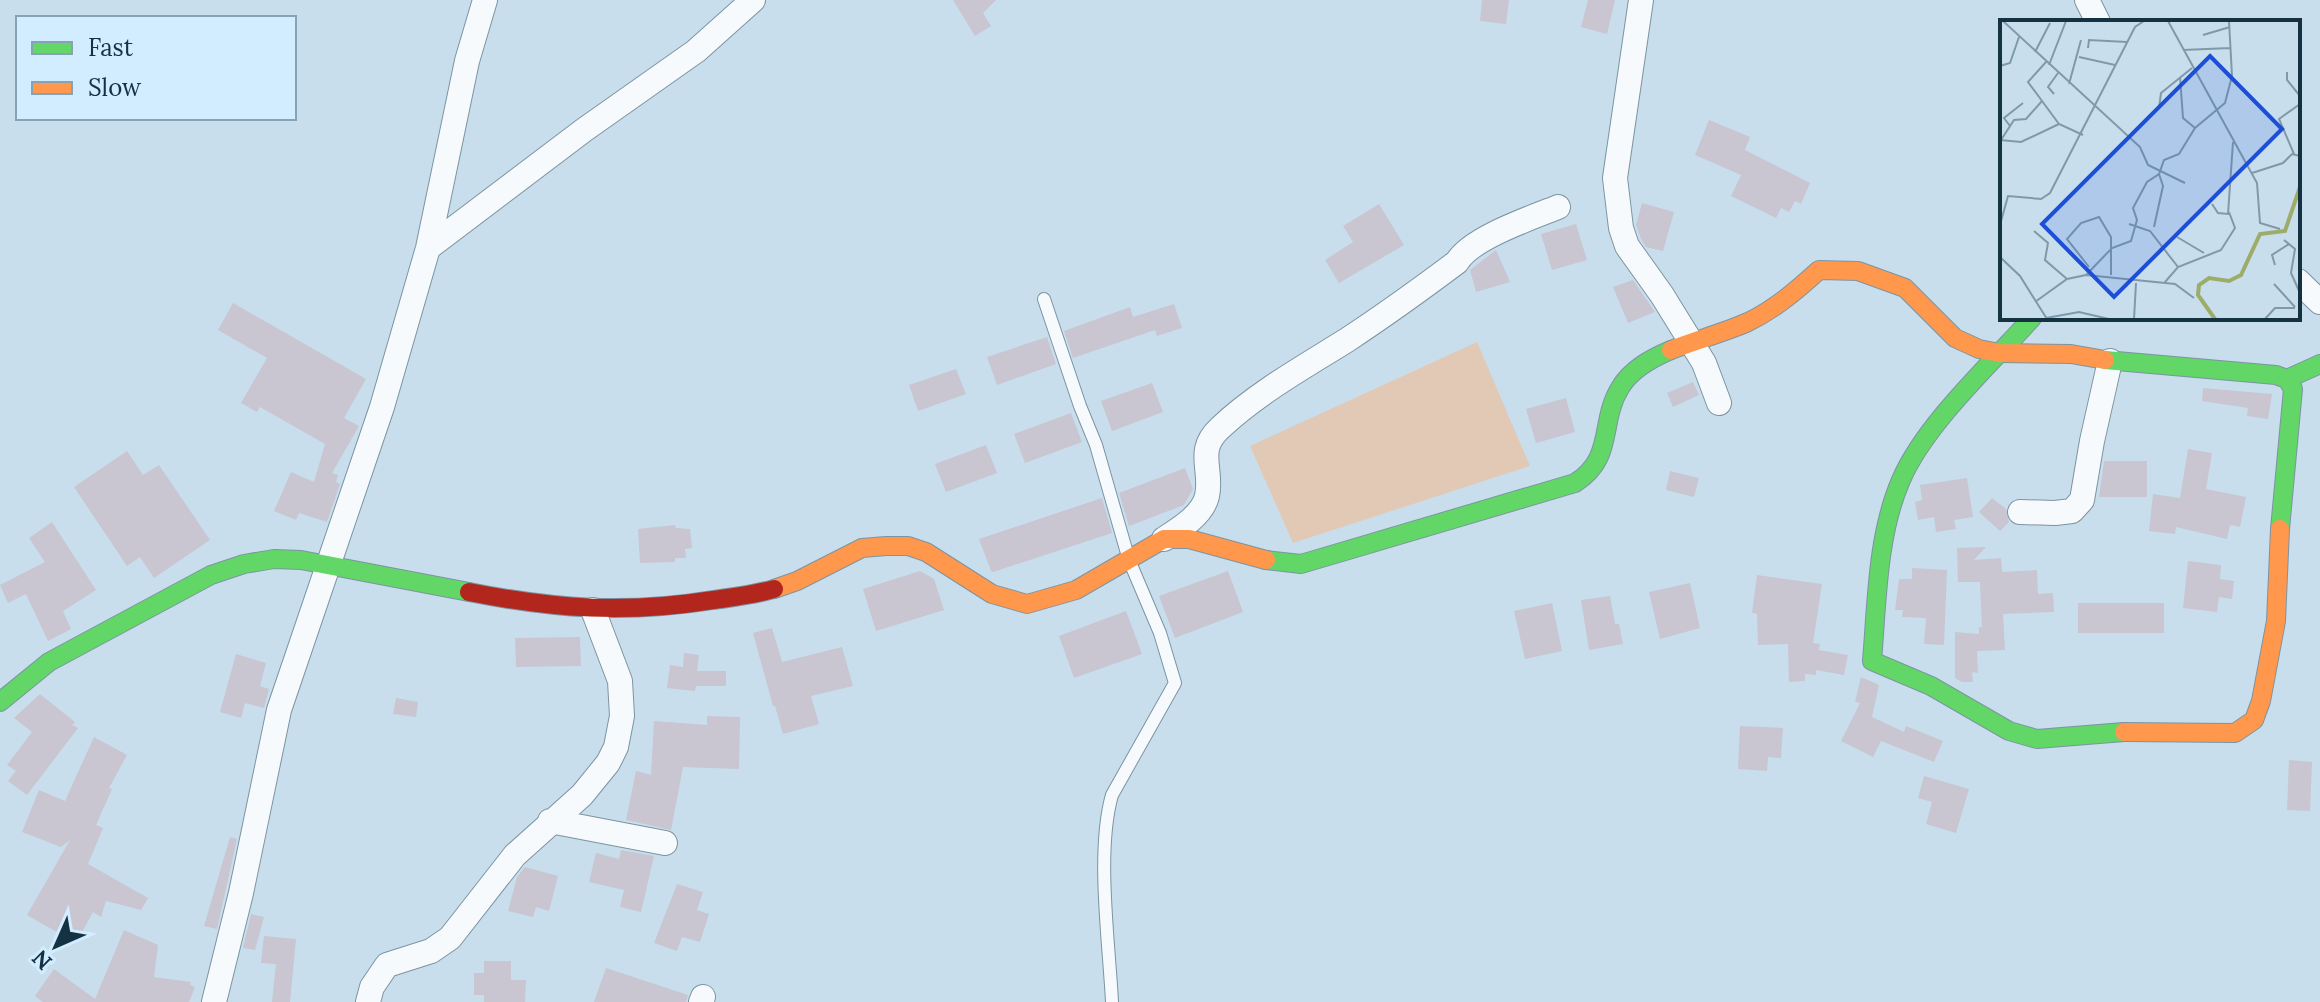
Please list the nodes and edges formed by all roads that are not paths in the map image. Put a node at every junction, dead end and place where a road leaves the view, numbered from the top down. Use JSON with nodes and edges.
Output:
{"nodes":[{"id":1,"x":485,"y":0,"type":"edge"},
{"id":2,"x":753,"y":0,"type":"edge"},
{"id":3,"x":1641,"y":0,"type":"edge"},
{"id":4,"x":2087,"y":0,"type":"edge"},
{"id":5,"x":2097,"y":20,"type":"edge"},
{"id":6,"x":1558,"y":207,"type":"dead end"},
{"id":7,"x":428,"y":248,"type":"junction"},
{"id":8,"x":2300,"y":283,"type":"edge"},
{"id":9,"x":1044,"y":299,"type":"dead end"},
{"id":10,"x":2320,"y":302,"type":"edge"},
{"id":11,"x":2030,"y":320,"type":"edge"},
{"id":12,"x":1692,"y":344,"type":"junction"},
{"id":13,"x":1999,"y":353,"type":"junction"},
{"id":14,"x":2110,"y":361,"type":"junction"},
{"id":15,"x":2320,"y":364,"type":"edge"},
{"id":16,"x":2287,"y":379,"type":"junction"},
{"id":17,"x":1719,"y":403,"type":"dead end"},
{"id":18,"x":2020,"y":512,"type":"dead end"},
{"id":19,"x":1164,"y":539,"type":"junction"},
{"id":20,"x":1129,"y":560,"type":"junction"},
{"id":21,"x":329,"y":566,"type":"junction"},
{"id":22,"x":593,"y":610,"type":"junction"},
{"id":23,"x":0,"y":702,"type":"edge"},
{"id":24,"x":550,"y":821,"type":"junction"},
{"id":25,"x":665,"y":843,"type":"dead end"},
{"id":26,"x":214,"y":1002,"type":"edge"},
{"id":27,"x":368,"y":1002,"type":"edge"},
{"id":28,"x":1112,"y":1002,"type":"edge"}],
"edges":[{"from":1,"to":7,"type":"street"},
{"from":2,"to":7,"type":"street"},
{"from":3,"to":12,"type":"street"},
{"from":4,"to":5,"type":"street"},
{"from":6,"to":19,"type":"street"},
{"from":7,"to":21,"type":"street"},
{"from":8,"to":10,"type":"street"},
{"from":9,"to":20,"type":"lane"},
{"from":11,"to":13,"type":"street"},
{"from":12,"to":13,"type":"street"},
{"from":12,"to":17,"type":"street"},
{"from":12,"to":19,"type":"street"},
{"from":13,"to":14,"type":"street"},
{"from":13,"to":16,"type":"street"},
{"from":14,"to":16,"type":"street"},
{"from":14,"to":18,"type":"street"},
{"from":15,"to":16,"type":"street"},
{"from":19,"to":20,"type":"street"},
{"from":20,"to":22,"type":"street"},
{"from":20,"to":28,"type":"lane"},
{"from":21,"to":22,"type":"street"},
{"from":21,"to":23,"type":"street"},
{"from":21,"to":26,"type":"street"},
{"from":22,"to":24,"type":"street"},
{"from":24,"to":25,"type":"street"},
{"from":24,"to":27,"type":"street"}]}
